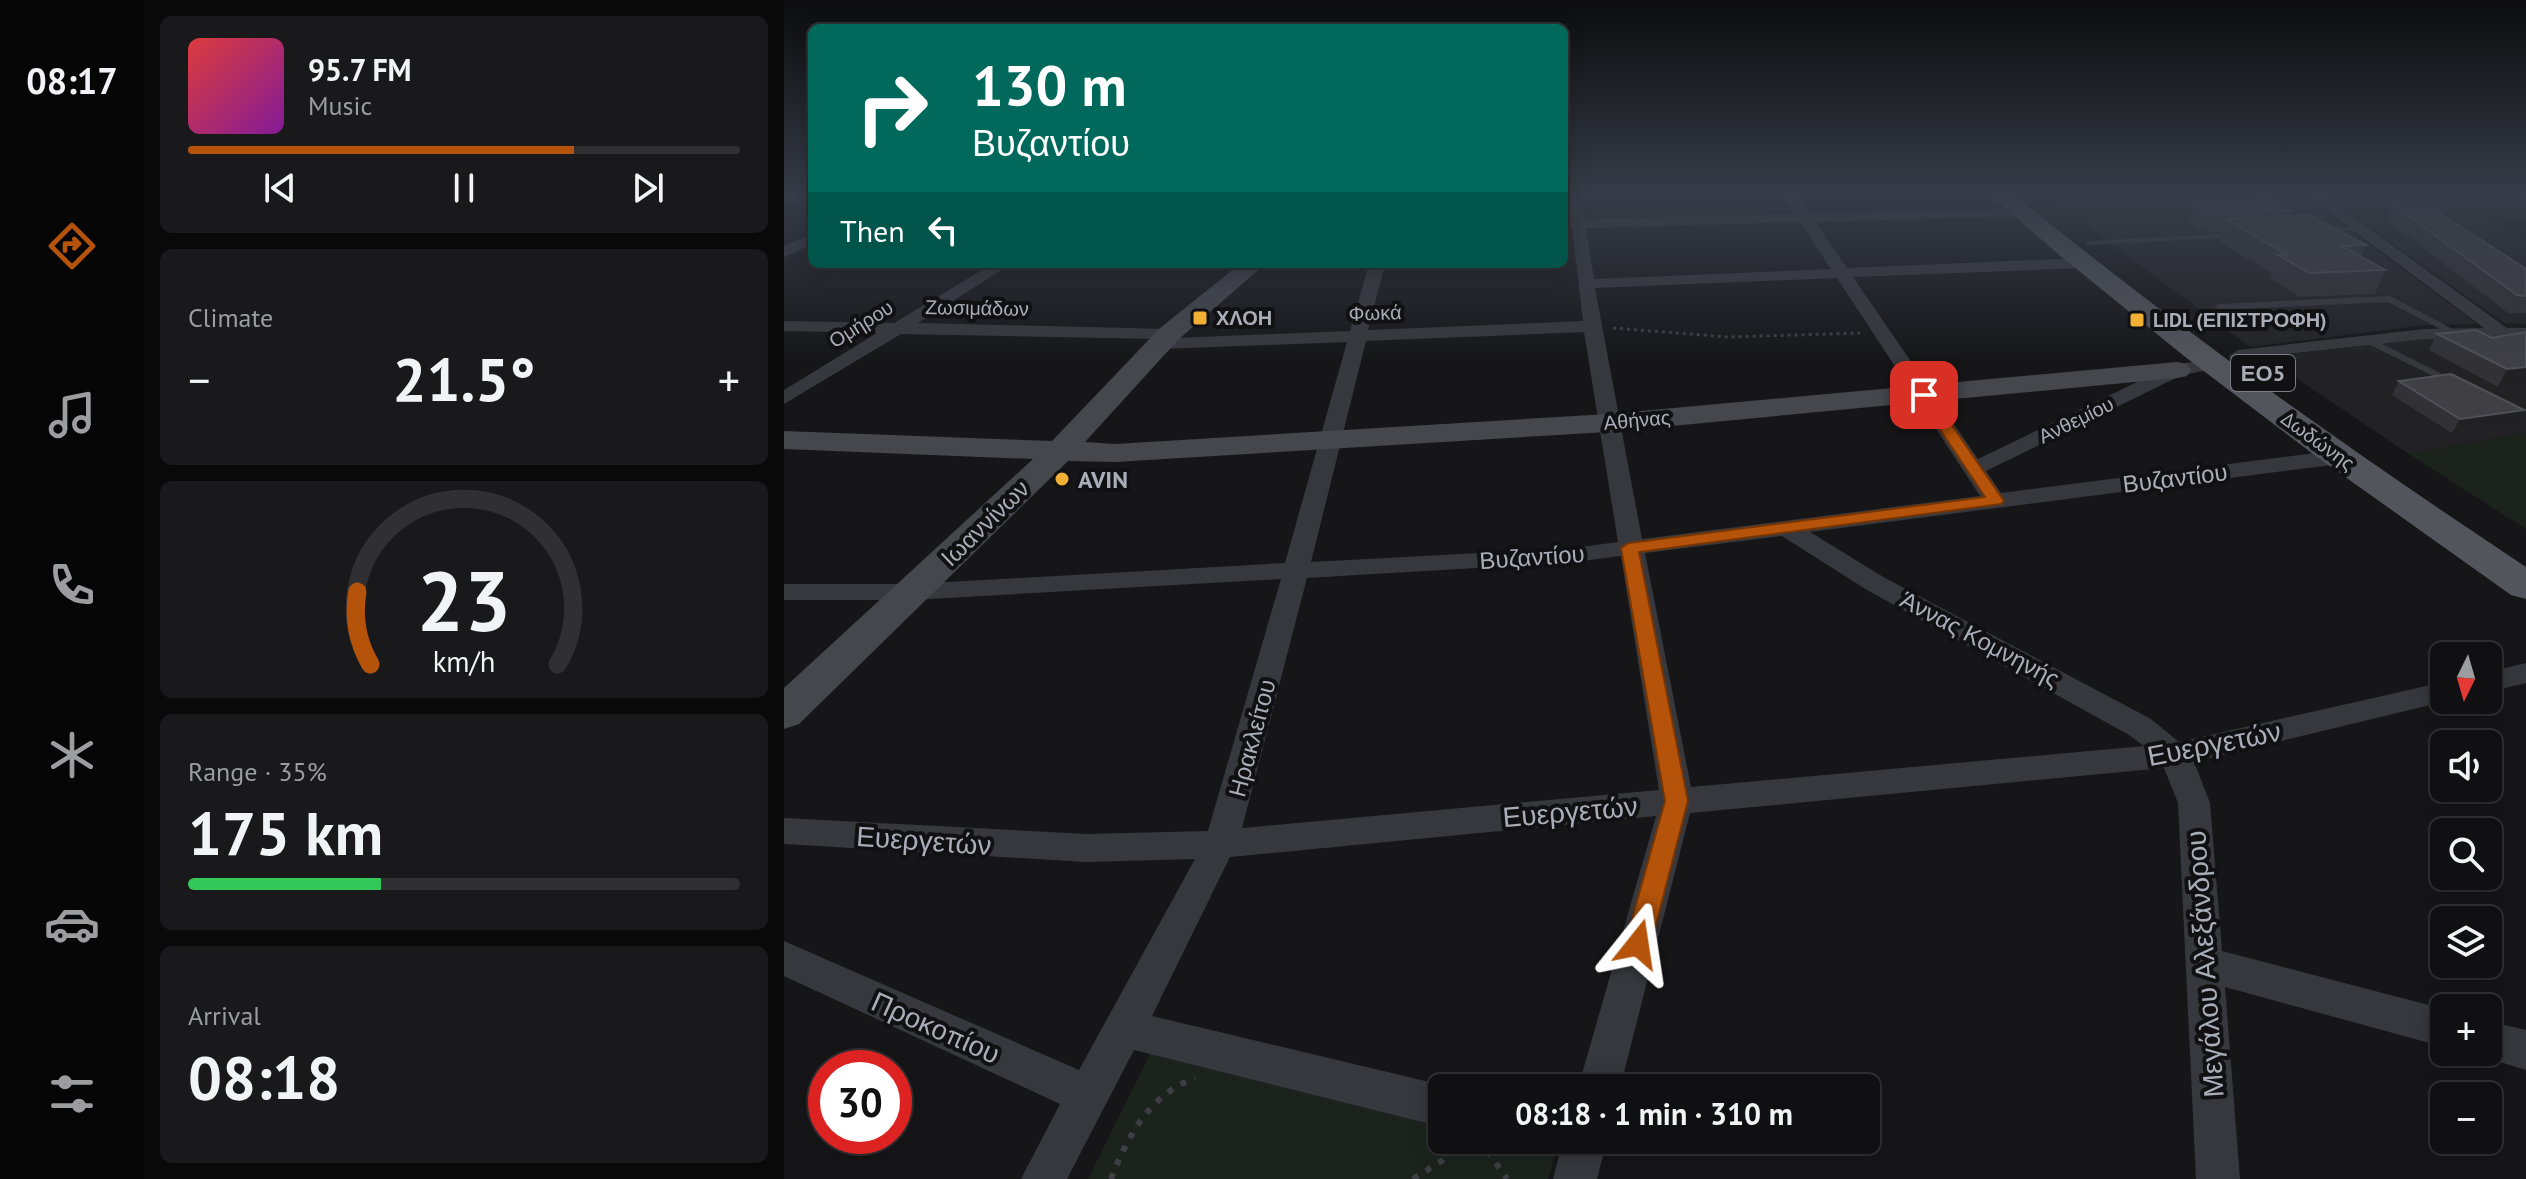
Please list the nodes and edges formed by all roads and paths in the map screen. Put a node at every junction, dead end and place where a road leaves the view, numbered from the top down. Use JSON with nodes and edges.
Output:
{"nodes":[{"id":1,"x":1580,"y":252,"type":"edge"},
{"id":2,"x":1828,"y":252,"type":"edge"},
{"id":3,"x":2094,"y":252,"type":"edge"},
{"id":4,"x":2391,"y":252,"type":"edge"},
{"id":5,"x":2086,"y":253,"type":"junction"},
{"id":6,"x":996,"y":268,"type":"edge"},
{"id":7,"x":1249,"y":268,"type":"edge"},
{"id":8,"x":1376,"y":268,"type":"edge"},
{"id":9,"x":1842,"y":273,"type":"junction"},
{"id":10,"x":1586,"y":284,"type":"junction"},
{"id":11,"x":2219,"y":307,"type":"dead end"},
{"id":12,"x":784,"y":326,"type":"edge"},
{"id":13,"x":1592,"y":326,"type":"junction"},
{"id":14,"x":895,"y":328,"type":"junction"},
{"id":15,"x":1882,"y":332,"type":"junction"},
{"id":16,"x":2453,"y":332,"type":"junction"},
{"id":17,"x":2501,"y":332,"type":"junction"},
{"id":18,"x":2526,"y":333,"type":"edge"},
{"id":19,"x":1359,"y":336,"type":"junction"},
{"id":20,"x":1164,"y":339,"type":"junction"},
{"id":21,"x":2367,"y":340,"type":"junction"},
{"id":22,"x":2226,"y":360,"type":"junction"},
{"id":23,"x":2177,"y":370,"type":"junction"},
{"id":24,"x":2469,"y":384,"type":"edge"},
{"id":25,"x":1924,"y":395,"type":"junction"},
{"id":26,"x":784,"y":398,"type":"edge"},
{"id":27,"x":1608,"y":423,"type":"junction"},
{"id":28,"x":784,"y":440,"type":"edge"},
{"id":29,"x":1332,"y":440,"type":"junction"},
{"id":30,"x":2339,"y":457,"type":"junction"},
{"id":31,"x":1974,"y":469,"type":"junction"},
{"id":32,"x":1039,"y":471,"type":"junction"},
{"id":33,"x":1995,"y":501,"type":"junction"},
{"id":34,"x":1785,"y":527,"type":"junction"},
{"id":35,"x":1629,"y":548,"type":"junction"},
{"id":36,"x":1298,"y":572,"type":"junction"},
{"id":37,"x":2523,"y":578,"type":"edge"},
{"id":38,"x":784,"y":592,"type":"edge"},
{"id":39,"x":912,"y":592,"type":"junction"},
{"id":40,"x":2526,"y":673,"type":"edge"},
{"id":41,"x":2502,"y":679,"type":"edge"},
{"id":42,"x":2430,"y":695,"type":"edge"},
{"id":43,"x":784,"y":713,"type":"edge"},
{"id":44,"x":2174,"y":755,"type":"junction"},
{"id":45,"x":1677,"y":801,"type":"junction"},
{"id":46,"x":784,"y":831,"type":"edge"},
{"id":47,"x":1220,"y":844,"type":"junction"},
{"id":48,"x":784,"y":958,"type":"edge"},
{"id":49,"x":2205,"y":964,"type":"junction"},
{"id":50,"x":2430,"y":1024,"type":"edge"},
{"id":51,"x":1124,"y":1028,"type":"junction"},
{"id":52,"x":2502,"y":1044,"type":"edge"},
{"id":53,"x":2526,"y":1050,"type":"edge"},
{"id":54,"x":1603,"y":1074,"type":"edge"},
{"id":55,"x":1209,"y":1077,"type":"dead end"},
{"id":56,"x":1088,"y":1095,"type":"junction"},
{"id":57,"x":1428,"y":1103,"type":"edge"},
{"id":58,"x":1448,"y":1154,"type":"edge"},
{"id":59,"x":1491,"y":1154,"type":"edge"},
{"id":60,"x":1043,"y":1179,"type":"edge"},
{"id":61,"x":1111,"y":1179,"type":"edge"},
{"id":62,"x":1413,"y":1179,"type":"edge"},
{"id":63,"x":1507,"y":1179,"type":"edge"},
{"id":64,"x":2218,"y":1179,"type":"edge"}],
"edges":[{"from":1,"to":10,"type":"street"},
{"from":2,"to":9,"type":"street"},
{"from":3,"to":5,"type":"lane"},
{"from":4,"to":17,"type":"street"},
{"from":5,"to":9,"type":"street"},
{"from":5,"to":22,"type":"main road","name":"Δωδώνης","number":"ΕΟ5"},
{"from":6,"to":14,"type":"street","name":"Ομήρου"},
{"from":7,"to":20,"type":"street","name":"Ιωαννίνων"},
{"from":8,"to":19,"type":"street","name":"Ηρακλείτου"},
{"from":9,"to":10,"type":"street"},
{"from":9,"to":15,"type":"street"},
{"from":10,"to":13,"type":"street"},
{"from":11,"to":16,"type":"lane"},
{"from":12,"to":14,"type":"street","name":"Ζωσιμάδων"},
{"from":13,"to":15,"type":"path"},
{"from":13,"to":19,"type":"street","name":"Φωκά"},
{"from":13,"to":27,"type":"street"},
{"from":14,"to":20,"type":"street","name":"Ζωσιμάδων"},
{"from":14,"to":26,"type":"street","name":"Ομήρου"},
{"from":15,"to":25,"type":"street"},
{"from":16,"to":17,"type":"street","name":"Αθήνας"},
{"from":16,"to":21,"type":"street","name":"Αθήνας"},
{"from":17,"to":18,"type":"street","name":"Αθήνας"},
{"from":19,"to":20,"type":"street","name":"Φωκά"},
{"from":19,"to":29,"type":"street","name":"Ηρακλείτου"},
{"from":20,"to":32,"type":"street","name":"Ιωαννίνων"},
{"from":21,"to":22,"type":"street","name":"Αθήνας"},
{"from":21,"to":24,"type":"lane"},
{"from":22,"to":23,"type":"street","name":"Αθήνας"},
{"from":22,"to":30,"type":"main road","name":"Δωδώνης","number":"ΕΟ5"},
{"from":22,"to":37,"type":"main road","name":"Δωδώνης","number":"ΕΟ5"},
{"from":23,"to":25,"type":"street","name":"Αθήνας"},
{"from":23,"to":31,"type":"street","name":"Ανθεμίου"},
{"from":25,"to":27,"type":"street","name":"Αθήνας"},
{"from":25,"to":31,"type":"street"},
{"from":27,"to":29,"type":"street","name":"Αθήνας"},
{"from":27,"to":35,"type":"street"},
{"from":28,"to":32,"type":"street","name":"Αθήνας"},
{"from":29,"to":32,"type":"street","name":"Αθήνας"},
{"from":29,"to":36,"type":"street","name":"Ηρακλείτου"},
{"from":30,"to":33,"type":"street","name":"Βυζαντίου"},
{"from":30,"to":37,"type":"main road","name":"Δωδώνης","number":"ΕΟ5"},
{"from":31,"to":33,"type":"street"},
{"from":32,"to":39,"type":"street","name":"Ιωαννίνων"},
{"from":33,"to":34,"type":"street","name":"Βυζαντίου"},
{"from":34,"to":35,"type":"street","name":"Βυζαντίου"},
{"from":34,"to":44,"type":"street","name":"Άννας Κομνηνής"},
{"from":35,"to":36,"type":"street","name":"Βυζαντίου"},
{"from":35,"to":45,"type":"street"},
{"from":36,"to":39,"type":"street","name":"Βυζαντίου"},
{"from":36,"to":47,"type":"street","name":"Ηρακλείτου"},
{"from":38,"to":39,"type":"street","name":"Βυζαντίου"},
{"from":39,"to":43,"type":"street","name":"Ιωαννίνων"},
{"from":40,"to":41,"type":"street"},
{"from":42,"to":44,"type":"street","name":"Ευεργετών"},
{"from":44,"to":45,"type":"street","name":"Ευεργετών"},
{"from":44,"to":49,"type":"street","name":"Μεγάλου Αλεξάνδρου"},
{"from":45,"to":47,"type":"street","name":"Ευεργετών"},
{"from":45,"to":54,"type":"street"},
{"from":46,"to":47,"type":"street","name":"Ευεργετών"},
{"from":47,"to":51,"type":"street","name":"Ηρακλείτου"},
{"from":48,"to":56,"type":"street","name":"Προκοπίου"},
{"from":49,"to":50,"type":"street"},
{"from":49,"to":64,"type":"street","name":"Μεγάλου Αλεξάνδρου"},
{"from":51,"to":56,"type":"street","name":"Ηρακλείτου"},
{"from":51,"to":57,"type":"street"},
{"from":52,"to":53,"type":"street"},
{"from":55,"to":61,"type":"path"},
{"from":56,"to":60,"type":"street","name":"Ηρακλείτου"},
{"from":58,"to":62,"type":"path"},
{"from":59,"to":63,"type":"path"}]}
